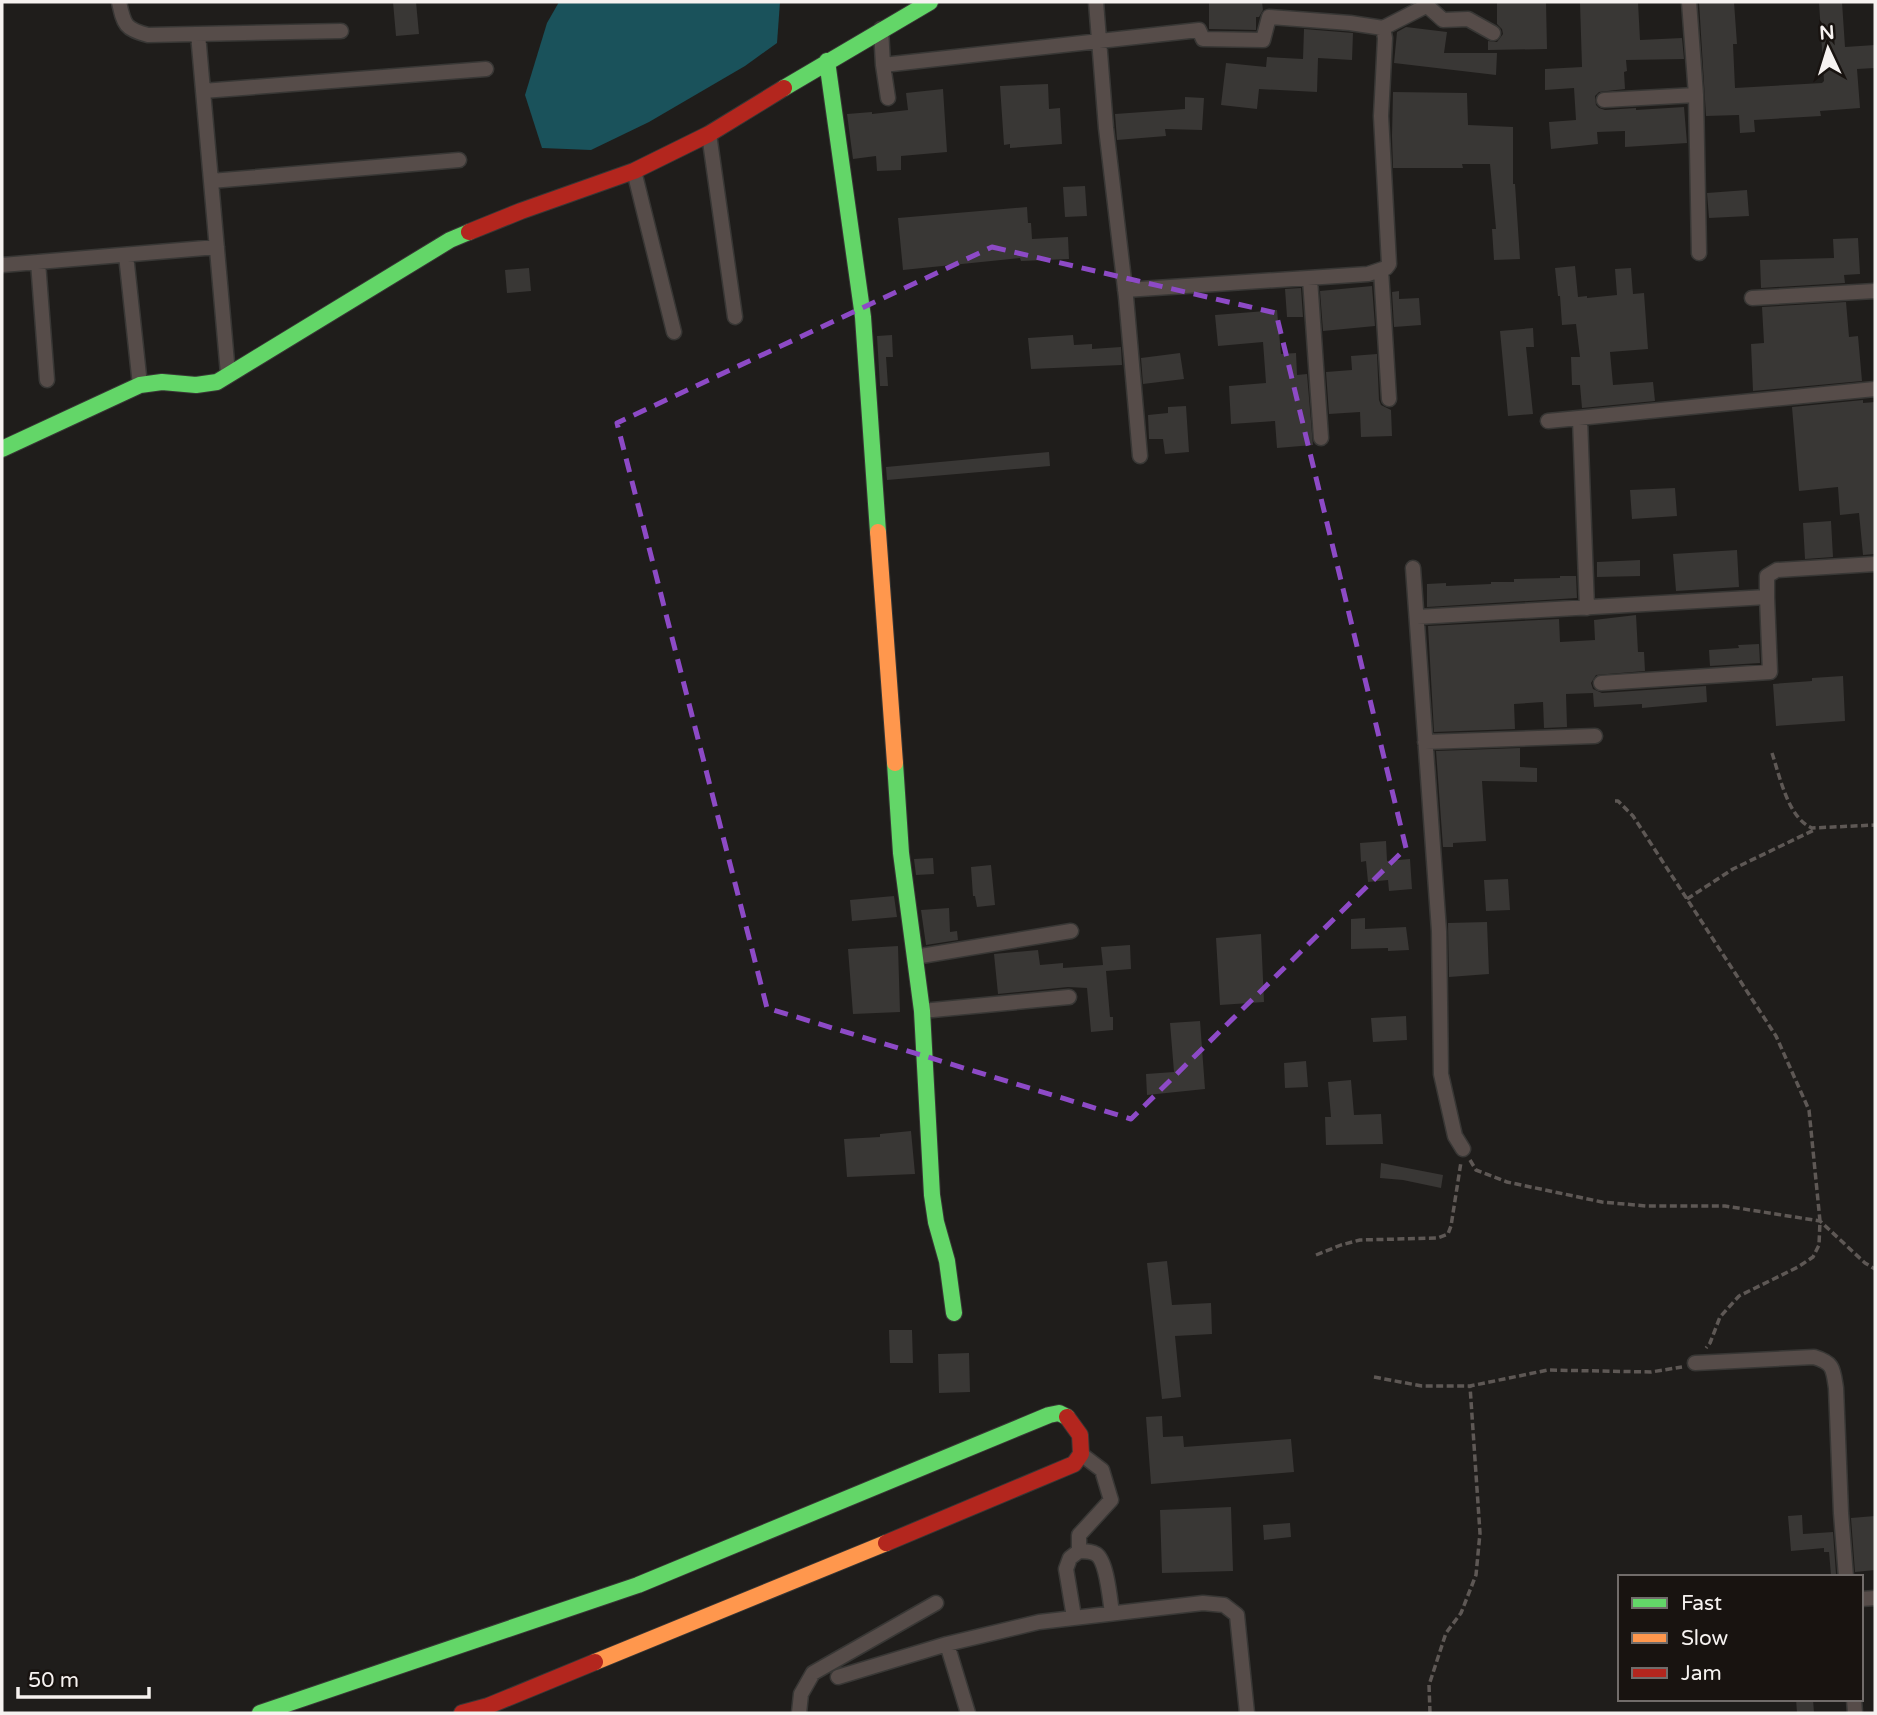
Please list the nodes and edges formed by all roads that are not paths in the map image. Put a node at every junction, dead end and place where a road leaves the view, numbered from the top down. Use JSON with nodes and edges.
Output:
{"nodes":[{"id":1,"x":118,"y":2,"type":"edge"},
{"id":2,"x":930,"y":2,"type":"edge"},
{"id":3,"x":1096,"y":2,"type":"edge"},
{"id":4,"x":1689,"y":2,"type":"edge"},
{"id":5,"x":1425,"y":4,"type":"edge"},
{"id":6,"x":1383,"y":28,"type":"junction"},
{"id":7,"x":881,"y":29,"type":"junction"},
{"id":8,"x":341,"y":32,"type":"dead end"},
{"id":9,"x":1493,"y":33,"type":"dead end"},
{"id":10,"x":198,"y":34,"type":"junction"},
{"id":11,"x":1098,"y":42,"type":"junction"},
{"id":12,"x":827,"y":61,"type":"junction"},
{"id":13,"x":883,"y":65,"type":"junction"},
{"id":14,"x":486,"y":69,"type":"dead end"},
{"id":15,"x":203,"y":91,"type":"junction"},
{"id":16,"x":1696,"y":95,"type":"junction"},
{"id":17,"x":888,"y":98,"type":"dead end"},
{"id":18,"x":1604,"y":100,"type":"dead end"},
{"id":19,"x":709,"y":134,"type":"junction"},
{"id":20,"x":459,"y":160,"type":"dead end"},
{"id":21,"x":634,"y":171,"type":"junction"},
{"id":22,"x":211,"y":181,"type":"junction"},
{"id":23,"x":217,"y":247,"type":"junction"},
{"id":24,"x":1699,"y":253,"type":"dead end"},
{"id":25,"x":126,"y":255,"type":"junction"},
{"id":26,"x":38,"y":262,"type":"junction"},
{"id":27,"x":2,"y":265,"type":"edge"},
{"id":28,"x":1381,"y":270,"type":"junction"},
{"id":29,"x":1310,"y":279,"type":"junction"},
{"id":30,"x":1125,"y":290,"type":"junction"},
{"id":31,"x":1875,"y":291,"type":"edge"},
{"id":32,"x":1752,"y":298,"type":"dead end"},
{"id":33,"x":735,"y":317,"type":"dead end"},
{"id":34,"x":674,"y":332,"type":"dead end"},
{"id":35,"x":228,"y":374,"type":"junction"},
{"id":36,"x":47,"y":380,"type":"dead end"},
{"id":37,"x":140,"y":385,"type":"junction"},
{"id":38,"x":1875,"y":389,"type":"edge"},
{"id":39,"x":1389,"y":399,"type":"dead end"},
{"id":40,"x":1580,"y":419,"type":"junction"},
{"id":41,"x":1548,"y":421,"type":"dead end"},
{"id":42,"x":1321,"y":438,"type":"dead end"},
{"id":43,"x":2,"y":449,"type":"edge"},
{"id":44,"x":1140,"y":456,"type":"dead end"},
{"id":45,"x":1875,"y":564,"type":"edge"},
{"id":46,"x":1413,"y":568,"type":"dead end"},
{"id":47,"x":1767,"y":597,"type":"junction"},
{"id":48,"x":1587,"y":608,"type":"junction"},
{"id":49,"x":1417,"y":617,"type":"junction"},
{"id":50,"x":1601,"y":683,"type":"dead end"},
{"id":51,"x":1595,"y":736,"type":"dead end"},
{"id":52,"x":1425,"y":742,"type":"junction"},
{"id":53,"x":1071,"y":931,"type":"dead end"},
{"id":54,"x":915,"y":957,"type":"junction"},
{"id":55,"x":1069,"y":997,"type":"dead end"},
{"id":56,"x":922,"y":1012,"type":"junction"},
{"id":57,"x":1463,"y":1149,"type":"road end"},
{"id":58,"x":954,"y":1313,"type":"dead end"},
{"id":59,"x":1695,"y":1363,"type":"road end"},
{"id":60,"x":1081,"y":1454,"type":"junction"},
{"id":61,"x":1079,"y":1551,"type":"junction"},
{"id":62,"x":1846,"y":1575,"type":"edge"},
{"id":63,"x":936,"y":1603,"type":"dead end"},
{"id":64,"x":1112,"y":1613,"type":"junction"},
{"id":65,"x":1074,"y":1617,"type":"junction"},
{"id":66,"x":947,"y":1644,"type":"junction"},
{"id":67,"x":838,"y":1677,"type":"dead end"},
{"id":68,"x":488,"y":1709,"type":"edge"},
{"id":69,"x":260,"y":1713,"type":"edge"},
{"id":70,"x":462,"y":1713,"type":"edge"},
{"id":71,"x":799,"y":1713,"type":"edge"},
{"id":72,"x":968,"y":1713,"type":"edge"},
{"id":73,"x":1247,"y":1713,"type":"edge"}],
"edges":[{"from":1,"to":10,"type":"street"},
{"from":2,"to":7,"type":"street"},
{"from":3,"to":11,"type":"street"},
{"from":4,"to":16,"type":"street"},
{"from":5,"to":6,"type":"street"},
{"from":5,"to":9,"type":"street"},
{"from":6,"to":11,"type":"street"},
{"from":6,"to":28,"type":"street"},
{"from":7,"to":12,"type":"street"},
{"from":7,"to":13,"type":"street"},
{"from":8,"to":10,"type":"street"},
{"from":10,"to":15,"type":"street"},
{"from":11,"to":13,"type":"street"},
{"from":11,"to":30,"type":"street"},
{"from":12,"to":19,"type":"street"},
{"from":12,"to":54,"type":"street"},
{"from":13,"to":17,"type":"street"},
{"from":14,"to":15,"type":"street"},
{"from":15,"to":22,"type":"street"},
{"from":16,"to":18,"type":"street"},
{"from":16,"to":24,"type":"street"},
{"from":19,"to":21,"type":"street"},
{"from":19,"to":33,"type":"street"},
{"from":20,"to":22,"type":"street"},
{"from":21,"to":34,"type":"street"},
{"from":21,"to":35,"type":"street"},
{"from":22,"to":23,"type":"street"},
{"from":23,"to":25,"type":"street"},
{"from":23,"to":35,"type":"street"},
{"from":25,"to":26,"type":"street"},
{"from":25,"to":37,"type":"street"},
{"from":26,"to":27,"type":"street"},
{"from":26,"to":36,"type":"street"},
{"from":28,"to":29,"type":"street"},
{"from":28,"to":39,"type":"street"},
{"from":29,"to":30,"type":"street"},
{"from":29,"to":42,"type":"street"},
{"from":30,"to":44,"type":"street"},
{"from":31,"to":32,"type":"street"},
{"from":35,"to":37,"type":"street"},
{"from":37,"to":43,"type":"street"},
{"from":38,"to":40,"type":"street"},
{"from":40,"to":41,"type":"street"},
{"from":40,"to":48,"type":"street"},
{"from":45,"to":47,"type":"street"},
{"from":46,"to":49,"type":"street"},
{"from":47,"to":48,"type":"street"},
{"from":47,"to":50,"type":"street"},
{"from":48,"to":49,"type":"street"},
{"from":49,"to":52,"type":"street"},
{"from":51,"to":52,"type":"street"},
{"from":52,"to":57,"type":"street"},
{"from":53,"to":54,"type":"street"},
{"from":54,"to":56,"type":"street"},
{"from":55,"to":56,"type":"street"},
{"from":56,"to":58,"type":"street"},
{"from":59,"to":62,"type":"street"},
{"from":60,"to":61,"type":"street"},
{"from":60,"to":68,"type":"street"},
{"from":60,"to":69,"type":"street"},
{"from":61,"to":64,"type":"street"},
{"from":61,"to":65,"type":"street"},
{"from":63,"to":71,"type":"street"},
{"from":64,"to":65,"type":"street"},
{"from":64,"to":73,"type":"street"},
{"from":65,"to":66,"type":"street"},
{"from":66,"to":67,"type":"street"},
{"from":66,"to":72,"type":"street"},
{"from":68,"to":70,"type":"street"}]}
